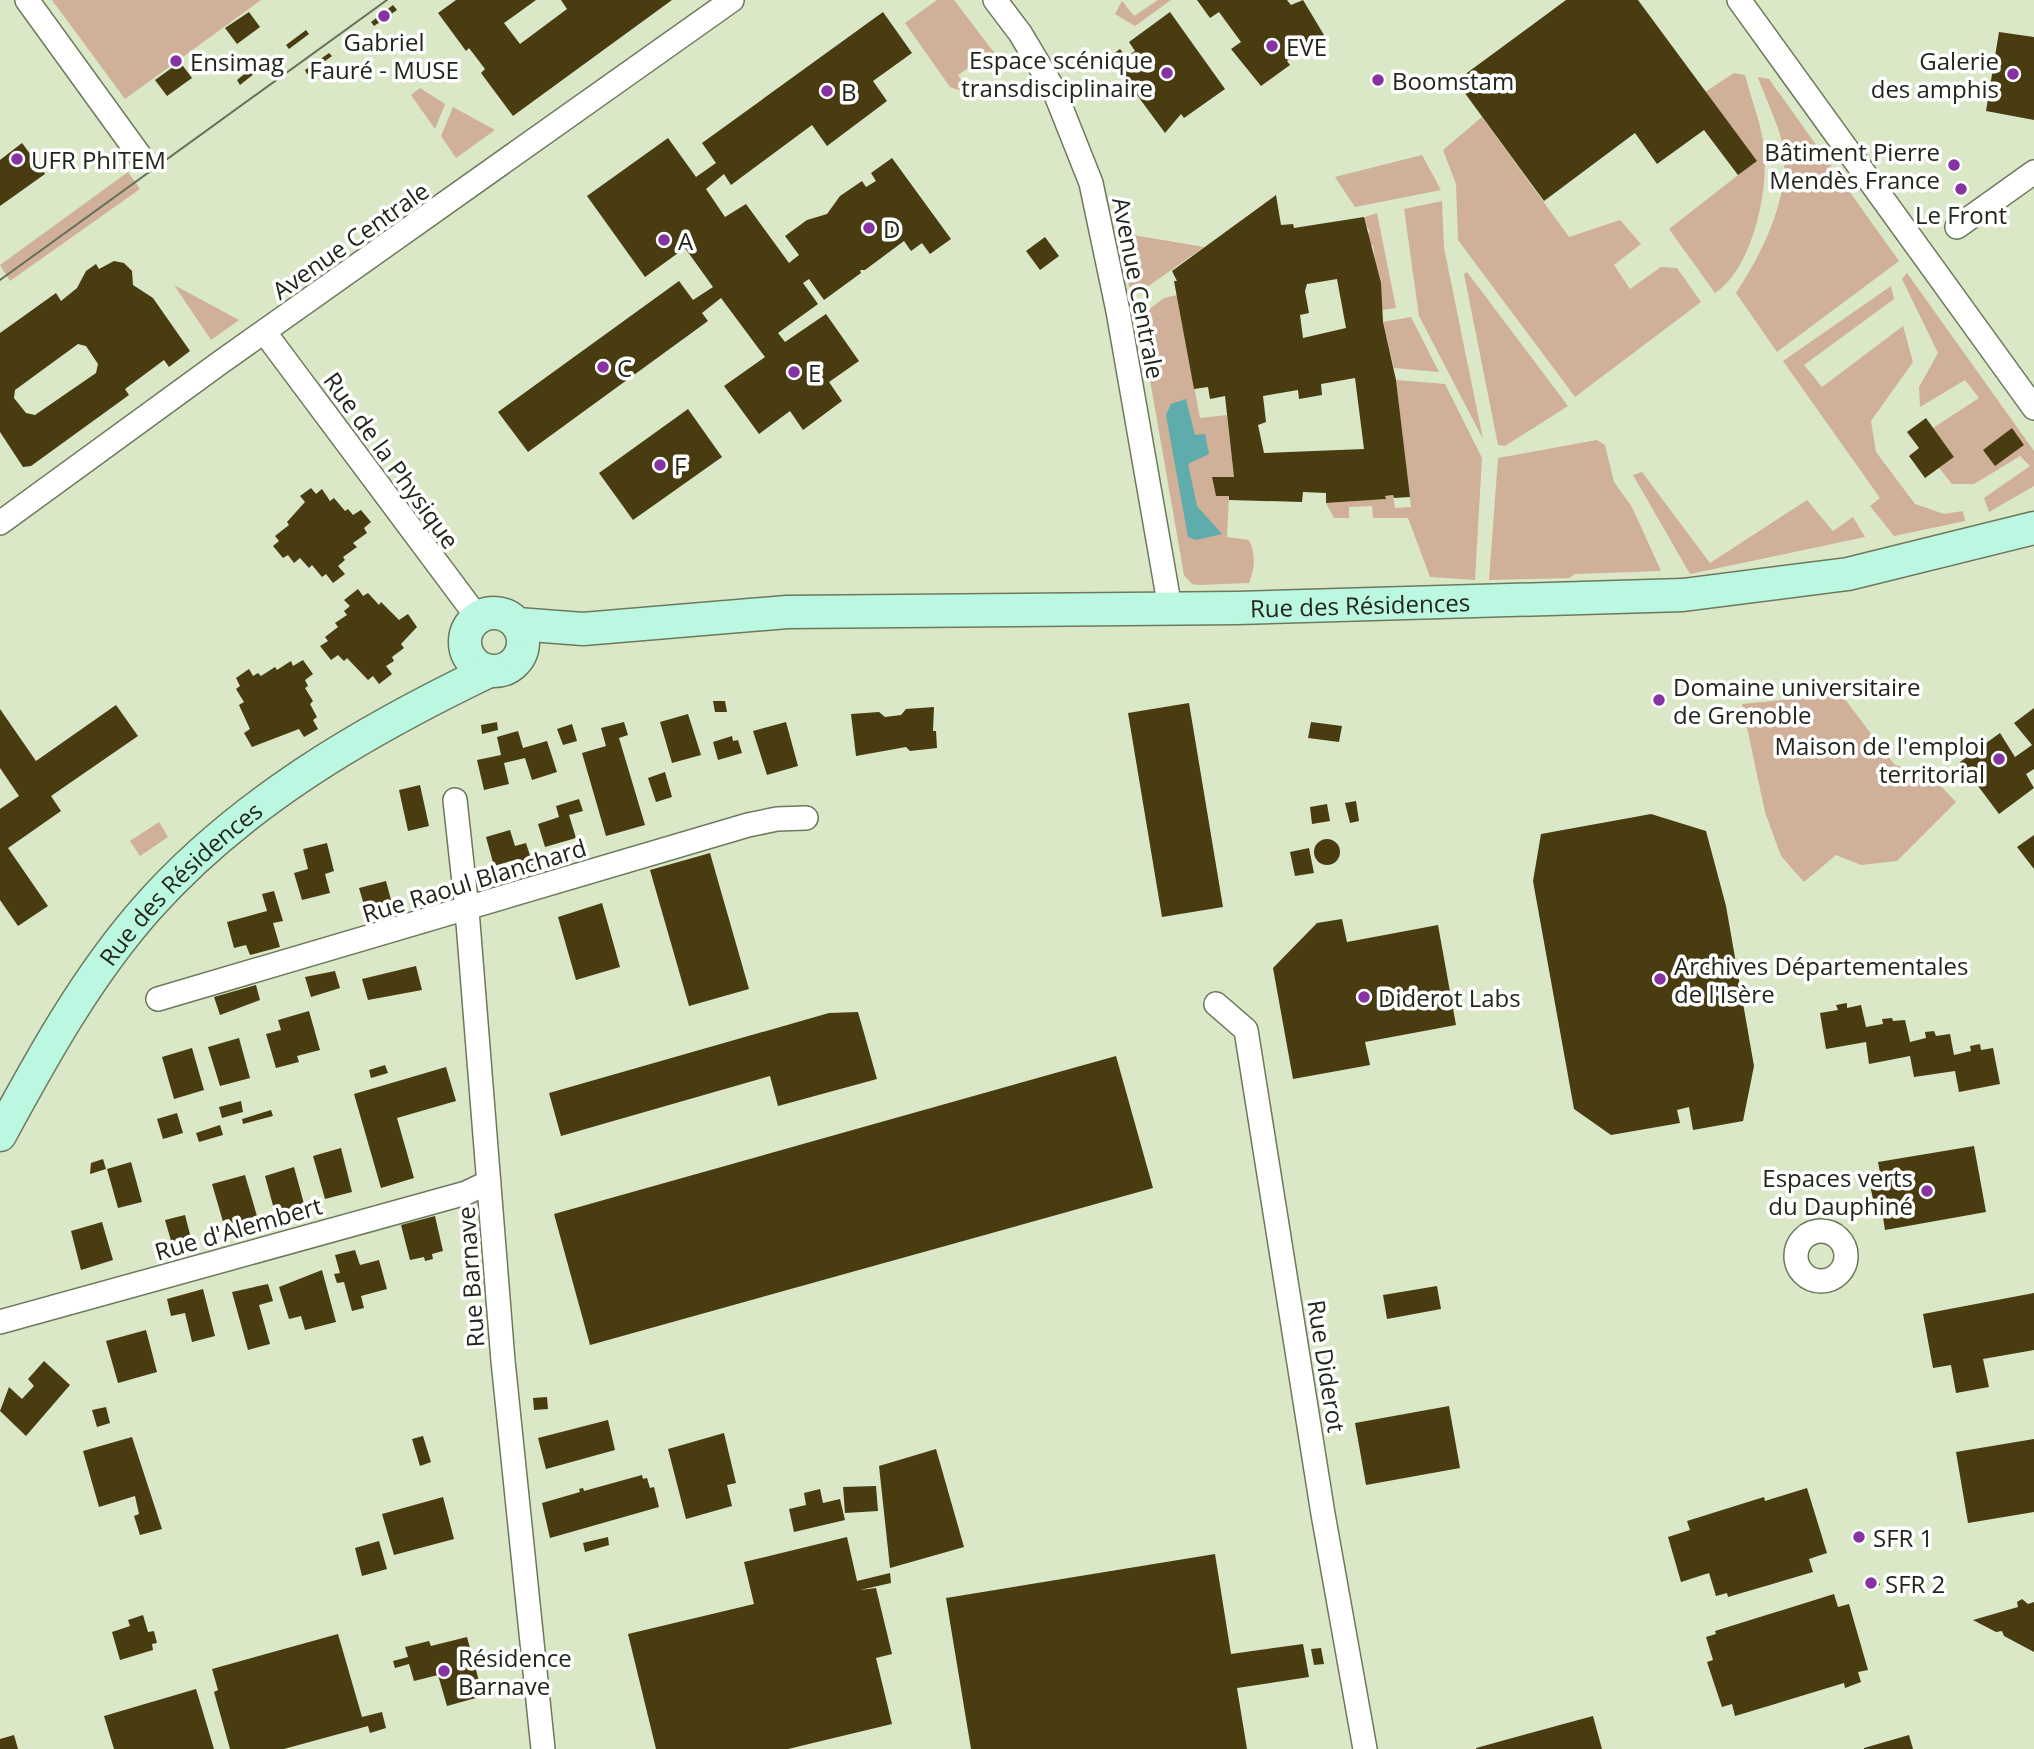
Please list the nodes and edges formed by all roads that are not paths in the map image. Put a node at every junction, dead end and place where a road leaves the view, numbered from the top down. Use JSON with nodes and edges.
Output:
{"nodes":[{"id":1,"x":27,"y":0,"type":"edge"},
{"id":2,"x":732,"y":0,"type":"edge"},
{"id":3,"x":995,"y":0,"type":"edge"},
{"id":4,"x":1739,"y":0,"type":"edge"},
{"id":5,"x":140,"y":156,"type":"dead end"},
{"id":6,"x":2034,"y":172,"type":"edge"},
{"id":7,"x":1957,"y":227,"type":"dead end"},
{"id":8,"x":265,"y":333,"type":"junction"},
{"id":9,"x":2033,"y":405,"type":"edge"},
{"id":10,"x":0,"y":523,"type":"edge"},
{"id":11,"x":2034,"y":528,"type":"edge"},
{"id":12,"x":1171,"y":608,"type":"junction"},
{"id":13,"x":478,"y":618,"type":"junction"},
{"id":14,"x":519,"y":637,"type":"junction"},
{"id":15,"x":478,"y":663,"type":"junction"},
{"id":16,"x":455,"y":800,"type":"dead end"},
{"id":17,"x":806,"y":818,"type":"dead end"},
{"id":18,"x":467,"y":910,"type":"junction"},
{"id":19,"x":158,"y":999,"type":"dead end"},
{"id":20,"x":1216,"y":1004,"type":"dead end"},
{"id":21,"x":0,"y":1135,"type":"edge"},
{"id":22,"x":489,"y":1182,"type":"junction"},
{"id":23,"x":0,"y":1322,"type":"edge"},
{"id":24,"x":543,"y":1749,"type":"edge"},
{"id":25,"x":1365,"y":1749,"type":"edge"}],
"edges":[{"from":1,"to":5,"type":"street"},
{"from":2,"to":8,"type":"street","name":"Avenue Centrale"},
{"from":3,"to":12,"type":"street","name":"Avenue Centrale"},
{"from":4,"to":9,"type":"street"},
{"from":6,"to":7,"type":"street"},
{"from":8,"to":10,"type":"street","name":"Avenue Centrale"},
{"from":8,"to":13,"type":"street","name":"Rue de la Physique"},
{"from":11,"to":12,"type":"street","name":"Rue des Résidences"},
{"from":12,"to":14,"type":"street","name":"Rue des Résidences"},
{"from":13,"to":14,"type":"street"},
{"from":13,"to":15,"type":"street"},
{"from":14,"to":15,"type":"street"},
{"from":15,"to":21,"type":"street","name":"Rue des Résidences"},
{"from":16,"to":18,"type":"street","name":"Rue Barnave"},
{"from":17,"to":18,"type":"street","name":"Rue Raoul Blanchard"},
{"from":18,"to":19,"type":"street","name":"Rue Raoul Blanchard"},
{"from":18,"to":22,"type":"street","name":"Rue Barnave"},
{"from":20,"to":25,"type":"street","name":"Rue Diderot"},
{"from":22,"to":23,"type":"street","name":"Rue d'Alembert"},
{"from":22,"to":24,"type":"street","name":"Rue Barnave"}]}
